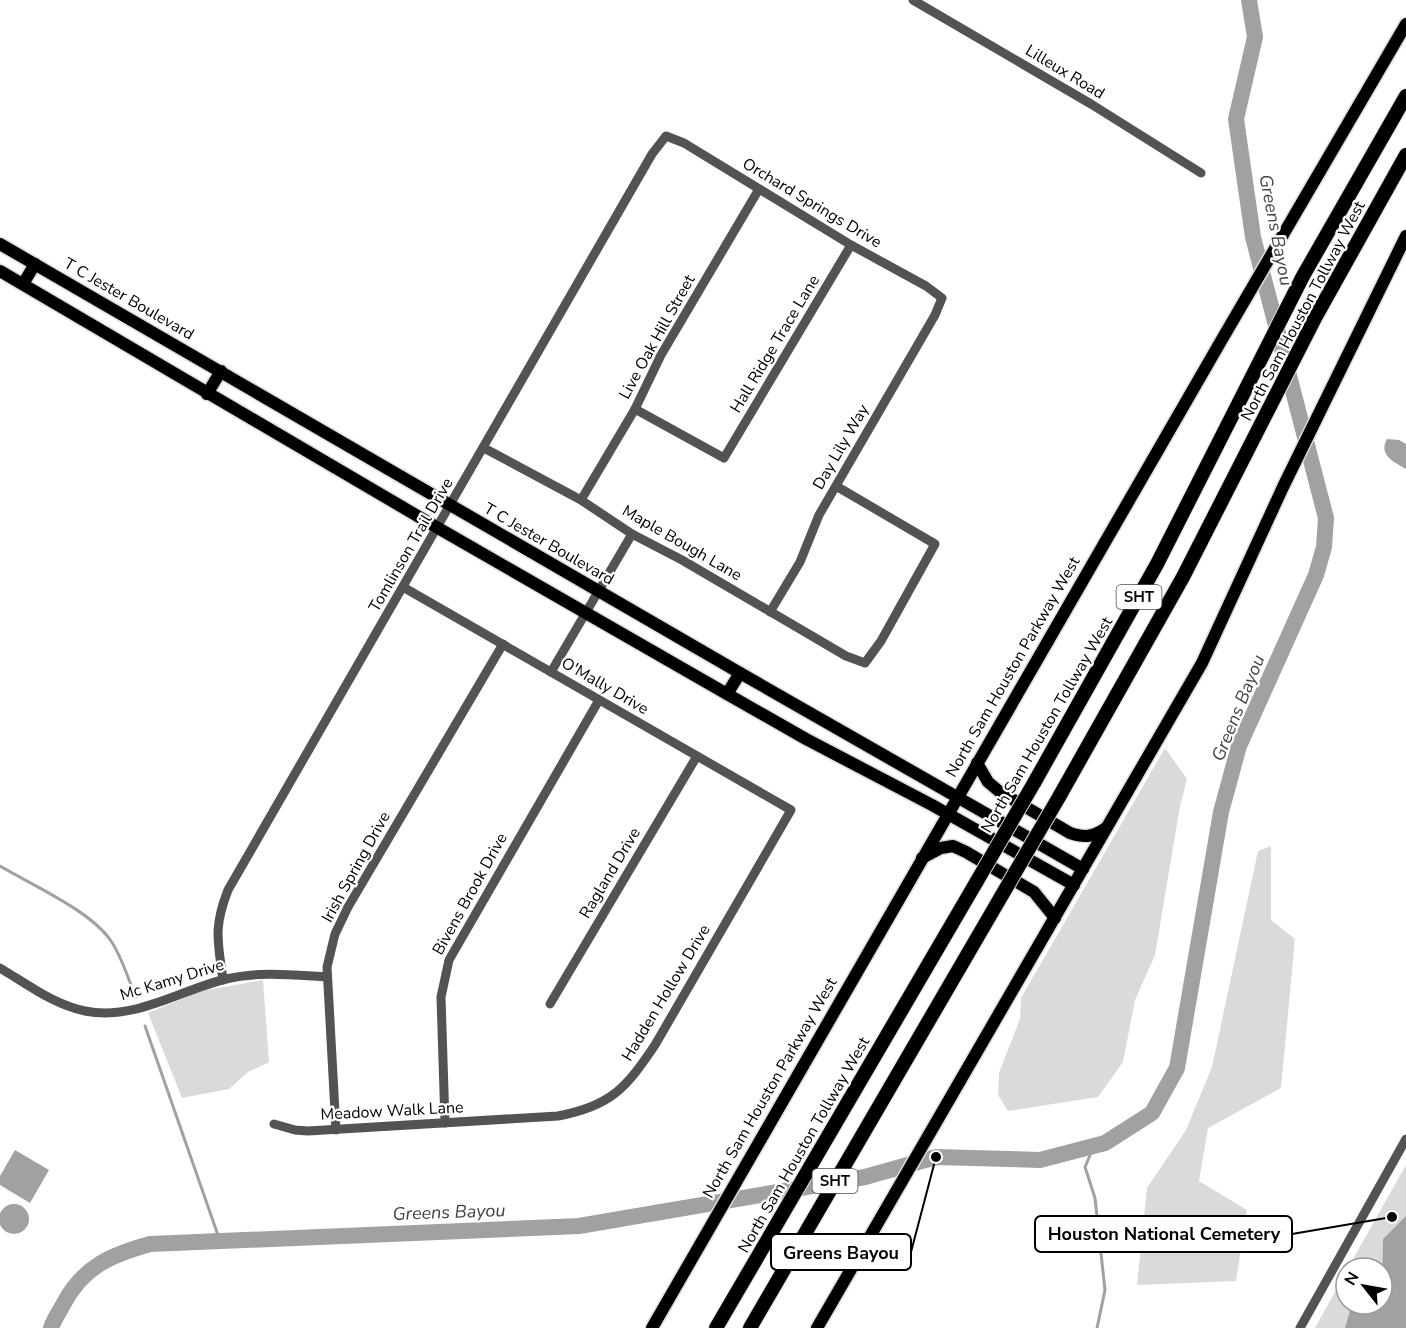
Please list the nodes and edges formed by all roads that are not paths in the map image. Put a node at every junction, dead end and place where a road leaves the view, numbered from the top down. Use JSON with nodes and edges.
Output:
{"nodes":[{"id":1,"x":913,"y":0,"type":"edge"},
{"id":2,"x":1406,"y":24,"type":"edge"},
{"id":3,"x":1406,"y":96,"type":"edge"},
{"id":4,"x":666,"y":136,"type":"joint"},
{"id":5,"x":1406,"y":155,"type":"edge"},
{"id":6,"x":1201,"y":173,"type":"dead end"},
{"id":7,"x":759,"y":189,"type":"junction"},
{"id":8,"x":1406,"y":236,"type":"edge"},
{"id":9,"x":0,"y":244,"type":"edge"},
{"id":10,"x":851,"y":245,"type":"junction"},
{"id":11,"x":35,"y":264,"type":"junction"},
{"id":12,"x":0,"y":271,"type":"edge"},
{"id":13,"x":23,"y":284,"type":"junction"},
{"id":14,"x":942,"y":298,"type":"joint"},
{"id":15,"x":220,"y":371,"type":"junction"},
{"id":16,"x":207,"y":394,"type":"junction"},
{"id":17,"x":635,"y":409,"type":"junction"},
{"id":18,"x":484,"y":448,"type":"junction"},
{"id":19,"x":836,"y":486,"type":"junction"},
{"id":20,"x":581,"y":500,"type":"junction"},
{"id":21,"x":451,"y":506,"type":"junction"},
{"id":22,"x":438,"y":528,"type":"junction"},
{"id":23,"x":632,"y":534,"type":"junction"},
{"id":24,"x":403,"y":587,"type":"junction"},
{"id":25,"x":598,"y":591,"type":"junction"},
{"id":26,"x":586,"y":612,"type":"junction"},
{"id":27,"x":770,"y":612,"type":"junction"},
{"id":28,"x":503,"y":644,"type":"junction"},
{"id":29,"x":551,"y":672,"type":"junction"},
{"id":30,"x":740,"y":673,"type":"junction"},
{"id":31,"x":727,"y":694,"type":"junction"},
{"id":32,"x":599,"y":700,"type":"junction"},
{"id":33,"x":697,"y":756,"type":"junction"},
{"id":34,"x":977,"y":763,"type":"junction"},
{"id":35,"x":957,"y":797,"type":"junction"},
{"id":36,"x":791,"y":810,"type":"joint"},
{"id":37,"x":948,"y":813,"type":"junction"},
{"id":38,"x":1108,"y":827,"type":"junction"},
{"id":39,"x":922,"y":858,"type":"junction"},
{"id":40,"x":1083,"y":869,"type":"junction"},
{"id":41,"x":1074,"y":885,"type":"junction"},
{"id":42,"x":1055,"y":918,"type":"junction"},
{"id":43,"x":0,"y":968,"type":"edge"},
{"id":44,"x":327,"y":977,"type":"junction"},
{"id":45,"x":223,"y":980,"type":"junction"},
{"id":46,"x":550,"y":1005,"type":"dead end"},
{"id":47,"x":513,"y":1119,"type":"joint"},
{"id":48,"x":445,"y":1123,"type":"junction"},
{"id":49,"x":274,"y":1124,"type":"dead end"},
{"id":50,"x":336,"y":1130,"type":"junction"},
{"id":51,"x":1406,"y":1139,"type":"edge"},
{"id":52,"x":652,"y":1328,"type":"edge"},
{"id":53,"x":716,"y":1328,"type":"edge"},
{"id":54,"x":750,"y":1328,"type":"edge"},
{"id":55,"x":817,"y":1328,"type":"edge"},
{"id":56,"x":1300,"y":1328,"type":"edge"}],
"edges":[{"from":1,"to":6,"type":"street","name":"Lilleux Road"},
{"from":2,"to":34,"type":"main road","name":"North Sam Houston Parkway West"},
{"from":3,"to":53,"type":"highway","name":"North Sam Houston Tollway West","number":"SHT","bridge":true},
{"from":4,"to":7,"type":"street","name":"Orchard Springs Drive"},
{"from":4,"to":18,"type":"street","name":"Tomlinson Trail Drive"},
{"from":5,"to":54,"type":"highway","name":"North Sam Houston Tollway West","number":"SHT","bridge":true},
{"from":7,"to":10,"type":"street","name":"Orchard Springs Drive"},
{"from":7,"to":17,"type":"street","name":"Live Oak Hill Street"},
{"from":8,"to":38,"type":"main road"},
{"from":9,"to":11,"type":"main road","name":"T C Jester Boulevard"},
{"from":10,"to":14,"type":"street","name":"Orchard Springs Drive"},
{"from":10,"to":17,"type":"street","name":"Hall Ridge Trace Lane"},
{"from":11,"to":13,"type":"main road"},
{"from":11,"to":15,"type":"main road","name":"T C Jester Boulevard"},
{"from":12,"to":13,"type":"main road"},
{"from":13,"to":16,"type":"main road"},
{"from":14,"to":19,"type":"street","name":"Day Lily Way"},
{"from":15,"to":16,"type":"main road"},
{"from":15,"to":21,"type":"main road","name":"T C Jester Boulevard"},
{"from":16,"to":22,"type":"main road"},
{"from":17,"to":20,"type":"street","name":"Live Oak Hill Street"},
{"from":18,"to":20,"type":"street","name":"Maple Bough Lane"},
{"from":18,"to":21,"type":"street","name":"Tomlinson Trail Drive"},
{"from":19,"to":27,"type":"street","name":"Day Lily Way"},
{"from":19,"to":27,"type":"street","name":"Maple Bough Lane"},
{"from":20,"to":23,"type":"street","name":"Maple Bough Lane"},
{"from":21,"to":22,"type":"street","name":"Tomlinson Trail Drive"},
{"from":21,"to":25,"type":"main road","name":"T C Jester Boulevard"},
{"from":22,"to":24,"type":"street","name":"Tomlinson Trail Drive"},
{"from":22,"to":26,"type":"main road"},
{"from":23,"to":25,"type":"street"},
{"from":23,"to":27,"type":"street","name":"Maple Bough Lane"},
{"from":24,"to":28,"type":"street","name":"O'Mally Drive"},
{"from":24,"to":45,"type":"street","name":"Tomlinson Trail Drive"},
{"from":25,"to":26,"type":"street"},
{"from":25,"to":30,"type":"main road","name":"T C Jester Boulevard"},
{"from":26,"to":29,"type":"street"},
{"from":26,"to":31,"type":"main road"},
{"from":28,"to":29,"type":"street","name":"O'Mally Drive"},
{"from":28,"to":44,"type":"street","name":"Irish Spring Drive"},
{"from":29,"to":32,"type":"street","name":"O'Mally Drive"},
{"from":30,"to":31,"type":"main road"},
{"from":30,"to":35,"type":"main road","name":"T C Jester Boulevard"},
{"from":31,"to":37,"type":"main road"},
{"from":32,"to":33,"type":"street","name":"O'Mally Drive"},
{"from":32,"to":48,"type":"street","name":"Bivens Brook Drive"},
{"from":33,"to":36,"type":"street","name":"O'Mally Drive"},
{"from":33,"to":46,"type":"street","name":"Ragland Drive"},
{"from":34,"to":35,"type":"main road","name":"North Sam Houston Parkway West"},
{"from":34,"to":38,"type":"main road"},
{"from":35,"to":37,"type":"main road","name":"North Sam Houston Parkway West"},
{"from":35,"to":40,"type":"main road","name":"T C Jester Boulevard"},
{"from":36,"to":47,"type":"street","name":"Hadden Hollow Drive"},
{"from":37,"to":39,"type":"main road","name":"North Sam Houston Parkway West"},
{"from":37,"to":41,"type":"main road"},
{"from":38,"to":40,"type":"main road"},
{"from":39,"to":42,"type":"main road"},
{"from":39,"to":52,"type":"main road","name":"North Sam Houston Parkway West"},
{"from":40,"to":41,"type":"main road"},
{"from":41,"to":42,"type":"main road"},
{"from":42,"to":55,"type":"main road"},
{"from":43,"to":45,"type":"street","name":"Mc Kamy Drive"},
{"from":44,"to":45,"type":"street","name":"Mc Kamy Drive"},
{"from":44,"to":50,"type":"street","name":"Irish Spring Drive"},
{"from":47,"to":48,"type":"street","name":"Meadow Walk Lane"},
{"from":48,"to":50,"type":"street","name":"Meadow Walk Lane"},
{"from":49,"to":50,"type":"street","name":"Meadow Walk Lane"},
{"from":51,"to":56,"type":"street"}]}
